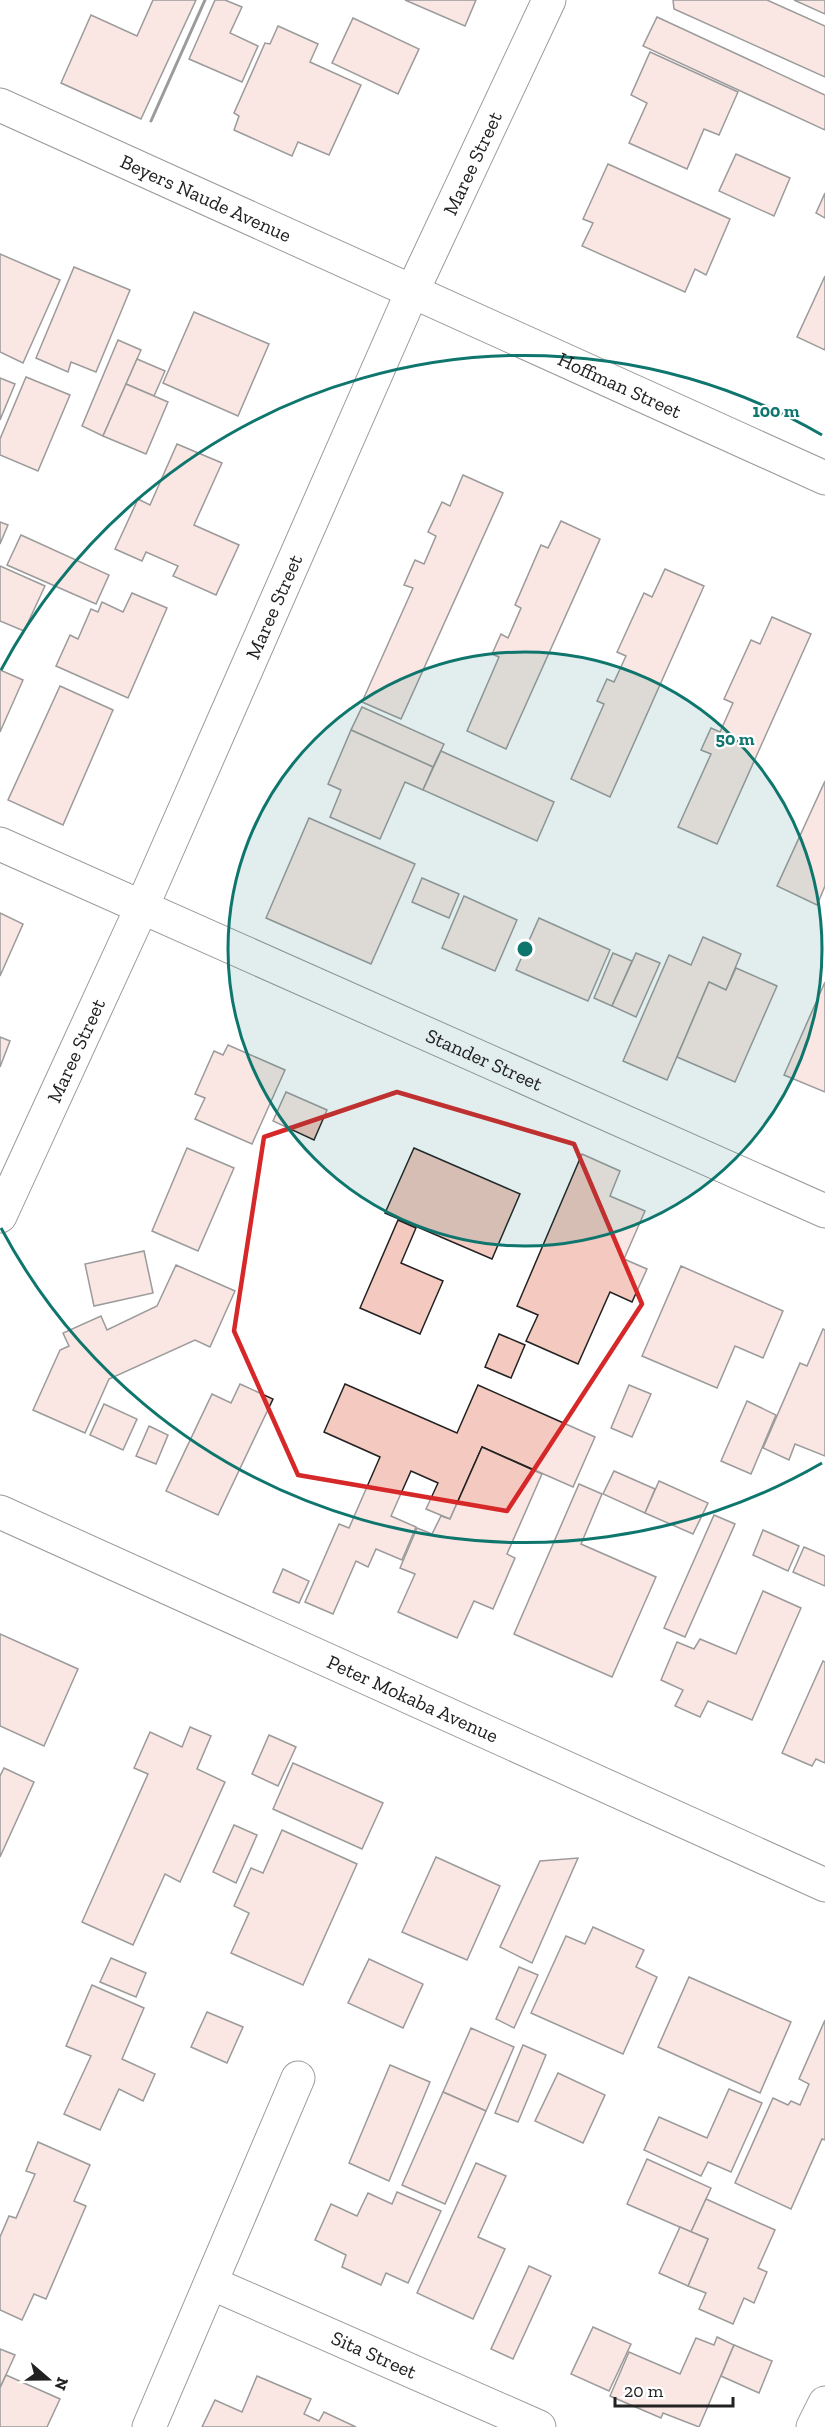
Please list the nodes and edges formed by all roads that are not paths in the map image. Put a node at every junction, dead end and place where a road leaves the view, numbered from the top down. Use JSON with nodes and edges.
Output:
{"nodes":[{"id":1,"x":549,"y":0,"type":"edge"},
{"id":2,"x":0,"y":105,"type":"edge"},
{"id":3,"x":412,"y":292,"type":"junction"},
{"id":4,"x":825,"y":478,"type":"edge"},
{"id":5,"x":0,"y":844,"type":"edge"},
{"id":6,"x":141,"y":909,"type":"junction"},
{"id":7,"x":825,"y":1211,"type":"edge"},
{"id":8,"x":0,"y":1216,"type":"edge"},
{"id":9,"x":0,"y":1512,"type":"edge"},
{"id":10,"x":825,"y":1885,"type":"edge"},
{"id":11,"x":298,"y":2078,"type":"dead end"},
{"id":12,"x":211,"y":2283,"type":"junction"},
{"id":13,"x":825,"y":2403,"type":"edge"},
{"id":14,"x":149,"y":2427,"type":"edge"},
{"id":15,"x":539,"y":2427,"type":"edge"},
{"id":16,"x":813,"y":2427,"type":"edge"}],
"edges":[{"from":1,"to":3,"type":"street","name":"Maree Street"},
{"from":2,"to":3,"type":"street","name":"Beyers Naude Avenue"},
{"from":3,"to":4,"type":"street","name":"Hoffman Street"},
{"from":3,"to":6,"type":"street","name":"Maree Street"},
{"from":5,"to":6,"type":"street","name":"Stander Street"},
{"from":6,"to":7,"type":"street","name":"Stander Street"},
{"from":6,"to":8,"type":"street","name":"Maree Street"},
{"from":9,"to":10,"type":"street","name":"Peter Mokaba Avenue"},
{"from":11,"to":12,"type":"street"},
{"from":12,"to":14,"type":"street"},
{"from":12,"to":15,"type":"street","name":"Sita Street"},
{"from":13,"to":16,"type":"street"}]}
